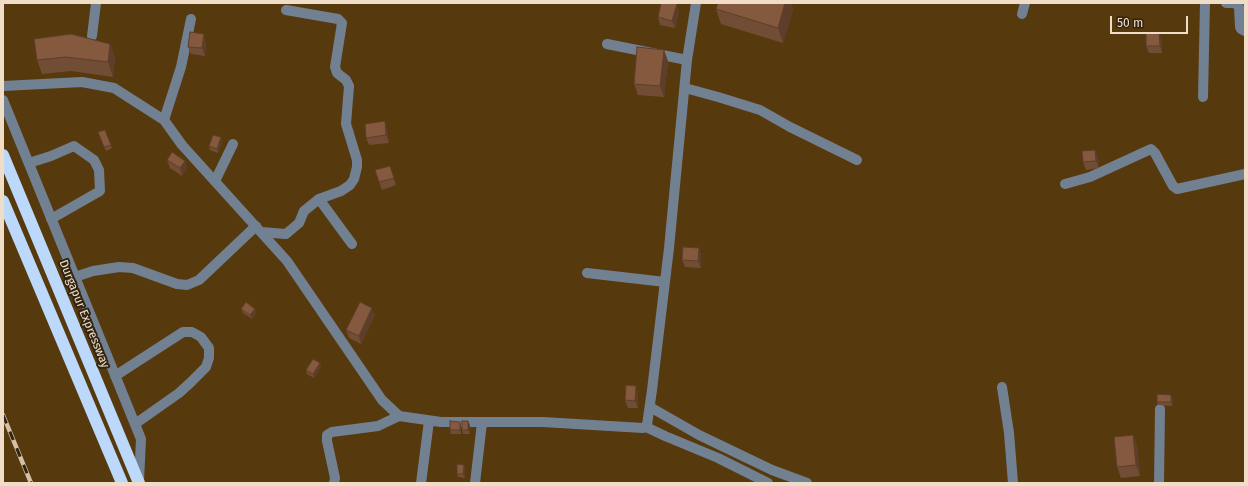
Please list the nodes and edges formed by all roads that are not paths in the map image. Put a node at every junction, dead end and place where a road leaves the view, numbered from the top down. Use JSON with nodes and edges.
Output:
{"nodes":[{"id":1,"x":96,"y":3,"type":"edge"},
{"id":2,"x":696,"y":3,"type":"edge"},
{"id":3,"x":1024,"y":3,"type":"edge"},
{"id":4,"x":1205,"y":3,"type":"edge"},
{"id":5,"x":1226,"y":3,"type":"edge"},
{"id":6,"x":286,"y":10,"type":"dead end"},
{"id":7,"x":1022,"y":14,"type":"dead end"},
{"id":8,"x":191,"y":19,"type":"dead end"},
{"id":9,"x":1245,"y":31,"type":"edge"},
{"id":10,"x":92,"y":36,"type":"dead end"},
{"id":11,"x":608,"y":44,"type":"dead end"},
{"id":12,"x":688,"y":60,"type":"junction"},
{"id":13,"x":3,"y":86,"type":"edge"},
{"id":14,"x":685,"y":88,"type":"junction"},
{"id":15,"x":1203,"y":97,"type":"dead end"},
{"id":16,"x":3,"y":100,"type":"edge"},
{"id":17,"x":164,"y":120,"type":"junction"},
{"id":18,"x":233,"y":144,"type":"dead end"},
{"id":19,"x":3,"y":155,"type":"edge"},
{"id":20,"x":857,"y":160,"type":"dead end"},
{"id":21,"x":29,"y":163,"type":"junction"},
{"id":22,"x":1245,"y":174,"type":"edge"},
{"id":23,"x":215,"y":181,"type":"junction"},
{"id":24,"x":1065,"y":184,"type":"dead end"},
{"id":25,"x":319,"y":199,"type":"junction"},
{"id":26,"x":3,"y":201,"type":"edge"},
{"id":27,"x":51,"y":219,"type":"junction"},
{"id":28,"x":259,"y":229,"type":"junction"},
{"id":29,"x":352,"y":244,"type":"dead end"},
{"id":30,"x":587,"y":273,"type":"dead end"},
{"id":31,"x":75,"y":277,"type":"junction"},
{"id":32,"x":665,"y":282,"type":"junction"},
{"id":33,"x":115,"y":376,"type":"junction"},
{"id":34,"x":1002,"y":387,"type":"dead end"},
{"id":35,"x":1160,"y":409,"type":"dead end"},
{"id":36,"x":399,"y":416,"type":"junction"},
{"id":37,"x":648,"y":418,"type":"junction"},
{"id":38,"x":429,"y":421,"type":"junction"},
{"id":39,"x":482,"y":423,"type":"junction"},
{"id":40,"x":135,"y":424,"type":"junction"},
{"id":41,"x":122,"y":483,"type":"edge"},
{"id":42,"x":139,"y":483,"type":"edge"},
{"id":43,"x":334,"y":483,"type":"edge"},
{"id":44,"x":421,"y":483,"type":"edge"},
{"id":45,"x":475,"y":483,"type":"edge"},
{"id":46,"x":768,"y":483,"type":"edge"},
{"id":47,"x":807,"y":483,"type":"edge"},
{"id":48,"x":1013,"y":483,"type":"edge"},
{"id":49,"x":1159,"y":483,"type":"edge"}],
"edges":[{"from":1,"to":10,"type":"street"},
{"from":2,"to":12,"type":"street"},
{"from":3,"to":7,"type":"street"},
{"from":4,"to":15,"type":"street"},
{"from":5,"to":9,"type":"street"},
{"from":6,"to":25,"type":"street"},
{"from":8,"to":17,"type":"street"},
{"from":11,"to":12,"type":"street"},
{"from":12,"to":14,"type":"street"},
{"from":13,"to":17,"type":"street"},
{"from":14,"to":20,"type":"street"},
{"from":14,"to":32,"type":"street"},
{"from":16,"to":21,"type":"street"},
{"from":17,"to":23,"type":"street"},
{"from":18,"to":23,"type":"street"},
{"from":19,"to":42,"type":"highway","name":"Durgapur Expressway"},
{"from":21,"to":27,"type":"street"},
{"from":21,"to":27,"type":"street"},
{"from":22,"to":24,"type":"street"},
{"from":23,"to":28,"type":"street"},
{"from":25,"to":28,"type":"street"},
{"from":25,"to":29,"type":"street"},
{"from":26,"to":41,"type":"highway"},
{"from":27,"to":31,"type":"street"},
{"from":28,"to":31,"type":"street"},
{"from":28,"to":36,"type":"street"},
{"from":30,"to":32,"type":"street"},
{"from":31,"to":33,"type":"street"},
{"from":32,"to":37,"type":"street"},
{"from":33,"to":40,"type":"street"},
{"from":33,"to":40,"type":"street"},
{"from":34,"to":48,"type":"street"},
{"from":35,"to":49,"type":"street"},
{"from":36,"to":38,"type":"street"},
{"from":36,"to":43,"type":"street"},
{"from":37,"to":39,"type":"street"},
{"from":37,"to":46,"type":"street"},
{"from":37,"to":47,"type":"street"},
{"from":38,"to":39,"type":"street"},
{"from":38,"to":44,"type":"street"},
{"from":39,"to":45,"type":"street"},
{"from":40,"to":42,"type":"street"}]}
